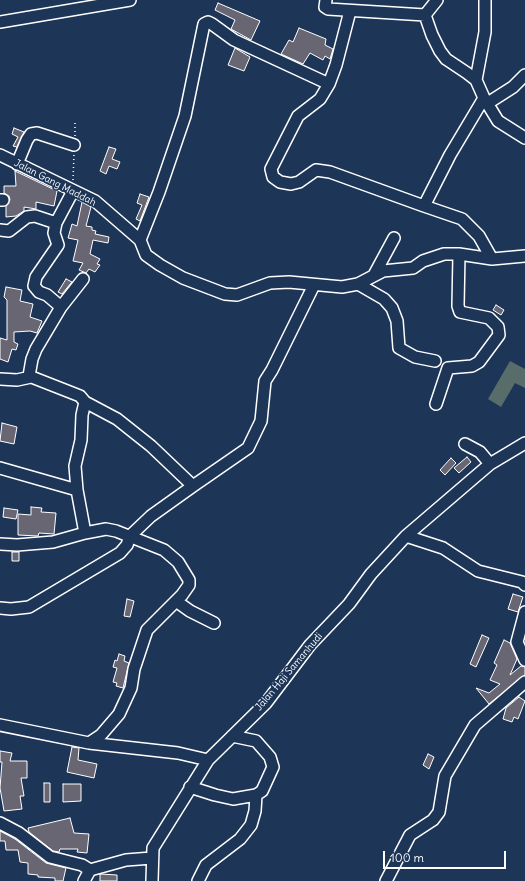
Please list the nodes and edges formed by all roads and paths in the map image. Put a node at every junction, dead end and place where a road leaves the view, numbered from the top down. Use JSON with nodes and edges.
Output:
{"nodes":[{"id":1,"x":130,"y":0,"type":"edge"},
{"id":2,"x":326,"y":0,"type":"edge"},
{"id":3,"x":437,"y":0,"type":"edge"},
{"id":4,"x":485,"y":0,"type":"edge"},
{"id":5,"x":350,"y":11,"type":"junction"},
{"id":6,"x":425,"y":15,"type":"junction"},
{"id":7,"x":0,"y":22,"type":"edge"},
{"id":8,"x":525,"y":75,"type":"edge"},
{"id":9,"x":476,"y":80,"type":"junction"},
{"id":10,"x":329,"y":84,"type":"junction"},
{"id":11,"x":486,"y":101,"type":"junction"},
{"id":12,"x":75,"y":122,"type":"dead end"},
{"id":13,"x":525,"y":138,"type":"edge"},
{"id":14,"x":74,"y":145,"type":"junction"},
{"id":15,"x":0,"y":155,"type":"edge"},
{"id":16,"x":17,"y":164,"type":"junction"},
{"id":17,"x":72,"y":191,"type":"junction"},
{"id":18,"x":424,"y":206,"type":"junction"},
{"id":19,"x":56,"y":223,"type":"junction"},
{"id":20,"x":0,"y":230,"type":"edge"},
{"id":21,"x":394,"y":238,"type":"dead end"},
{"id":22,"x":140,"y":240,"type":"junction"},
{"id":23,"x":459,"y":254,"type":"junction"},
{"id":24,"x":525,"y":256,"type":"edge"},
{"id":25,"x":492,"y":259,"type":"junction"},
{"id":26,"x":374,"y":275,"type":"junction"},
{"id":27,"x":83,"y":279,"type":"dead end"},
{"id":28,"x":358,"y":284,"type":"junction"},
{"id":29,"x":314,"y":285,"type":"junction"},
{"id":30,"x":61,"y":307,"type":"junction"},
{"id":31,"x":435,"y":361,"type":"dead end"},
{"id":32,"x":31,"y":377,"type":"junction"},
{"id":33,"x":0,"y":379,"type":"edge"},
{"id":34,"x":85,"y":402,"type":"junction"},
{"id":35,"x":436,"y":404,"type":"dead end"},
{"id":36,"x":465,"y":444,"type":"dead end"},
{"id":37,"x":523,"y":446,"type":"edge"},
{"id":38,"x":490,"y":464,"type":"junction"},
{"id":39,"x":0,"y":468,"type":"edge"},
{"id":40,"x":193,"y":486,"type":"junction"},
{"id":41,"x":77,"y":490,"type":"junction"},
{"id":42,"x":85,"y":533,"type":"junction"},
{"id":43,"x":130,"y":536,"type":"junction"},
{"id":44,"x":406,"y":536,"type":"junction"},
{"id":45,"x":2,"y":544,"type":"edge"},
{"id":46,"x":0,"y":555,"type":"edge"},
{"id":47,"x":525,"y":585,"type":"edge"},
{"id":48,"x":176,"y":601,"type":"junction"},
{"id":49,"x":0,"y":608,"type":"edge"},
{"id":50,"x":525,"y":612,"type":"edge"},
{"id":51,"x":214,"y":623,"type":"dead end"},
{"id":52,"x":525,"y":660,"type":"edge"},
{"id":53,"x":525,"y":682,"type":"edge"},
{"id":54,"x":0,"y":726,"type":"edge"},
{"id":55,"x":232,"y":736,"type":"junction"},
{"id":56,"x":89,"y":743,"type":"junction"},
{"id":57,"x":208,"y":760,"type":"junction"},
{"id":58,"x":190,"y":787,"type":"junction"},
{"id":59,"x":256,"y":795,"type":"junction"},
{"id":60,"x":0,"y":823,"type":"edge"},
{"id":61,"x":152,"y":858,"type":"junction"},
{"id":62,"x":90,"y":870,"type":"junction"},
{"id":63,"x":84,"y":881,"type":"edge"},
{"id":64,"x":152,"y":881,"type":"edge"},
{"id":65,"x":198,"y":881,"type":"edge"},
{"id":66,"x":386,"y":881,"type":"edge"}],
"edges":[{"from":1,"to":7,"type":"street"},
{"from":2,"to":5,"type":"street"},
{"from":3,"to":6,"type":"street"},
{"from":4,"to":9,"type":"street"},
{"from":5,"to":6,"type":"street"},
{"from":5,"to":10,"type":"street"},
{"from":6,"to":9,"type":"street"},
{"from":8,"to":11,"type":"street"},
{"from":9,"to":11,"type":"street"},
{"from":10,"to":18,"type":"street"},
{"from":10,"to":22,"type":"street"},
{"from":11,"to":13,"type":"street"},
{"from":11,"to":18,"type":"street"},
{"from":12,"to":14,"type":"path"},
{"from":14,"to":16,"type":"street"},
{"from":14,"to":17,"type":"path"},
{"from":15,"to":16,"type":"street","name":"Jalan Gang Maddah"},
{"from":16,"to":17,"type":"street","name":"Jalan Gang Maddah"},
{"from":17,"to":19,"type":"street"},
{"from":17,"to":22,"type":"street","name":"Jalan Gang Maddah"},
{"from":18,"to":25,"type":"street"},
{"from":19,"to":20,"type":"street"},
{"from":19,"to":30,"type":"street"},
{"from":21,"to":26,"type":"street"},
{"from":22,"to":29,"type":"street","name":"Jalan Gang Maddah"},
{"from":23,"to":25,"type":"street","name":"Jalan Gang Maddah"},
{"from":23,"to":26,"type":"street","name":"Jalan Gang Maddah"},
{"from":23,"to":35,"type":"street"},
{"from":24,"to":25,"type":"street","name":"Jalan Gang Maddah"},
{"from":26,"to":28,"type":"street","name":"Jalan Gang Maddah"},
{"from":27,"to":30,"type":"street"},
{"from":28,"to":29,"type":"street","name":"Jalan Gang Maddah"},
{"from":28,"to":31,"type":"street"},
{"from":29,"to":40,"type":"street"},
{"from":30,"to":32,"type":"street"},
{"from":32,"to":33,"type":"street"},
{"from":32,"to":34,"type":"street"},
{"from":34,"to":40,"type":"street"},
{"from":34,"to":41,"type":"street"},
{"from":36,"to":38,"type":"street"},
{"from":37,"to":38,"type":"street","name":"Jalan Haji Samanhudi"},
{"from":38,"to":44,"type":"street","name":"Jalan Haji Samanhudi"},
{"from":39,"to":41,"type":"street"},
{"from":40,"to":43,"type":"street"},
{"from":41,"to":42,"type":"street"},
{"from":42,"to":43,"type":"street"},
{"from":42,"to":45,"type":"street"},
{"from":43,"to":48,"type":"street"},
{"from":43,"to":49,"type":"street"},
{"from":44,"to":47,"type":"street"},
{"from":44,"to":55,"type":"street","name":"Jalan Haji Samanhudi"},
{"from":45,"to":46,"type":"street"},
{"from":48,"to":51,"type":"street"},
{"from":48,"to":56,"type":"street"},
{"from":50,"to":52,"type":"street"},
{"from":53,"to":66,"type":"street"},
{"from":54,"to":56,"type":"street"},
{"from":55,"to":57,"type":"street","name":"Jalan Haji Samanhudi"},
{"from":55,"to":59,"type":"street"},
{"from":56,"to":57,"type":"street"},
{"from":57,"to":58,"type":"street","name":"Jalan Haji Samanhudi"},
{"from":58,"to":59,"type":"street"},
{"from":58,"to":61,"type":"street","name":"Jalan Haji Samanhudi"},
{"from":59,"to":65,"type":"street"},
{"from":60,"to":62,"type":"street"},
{"from":61,"to":62,"type":"street"},
{"from":61,"to":64,"type":"street","name":"Jalan Haji Samanhudi"},
{"from":62,"to":63,"type":"street"}]}
